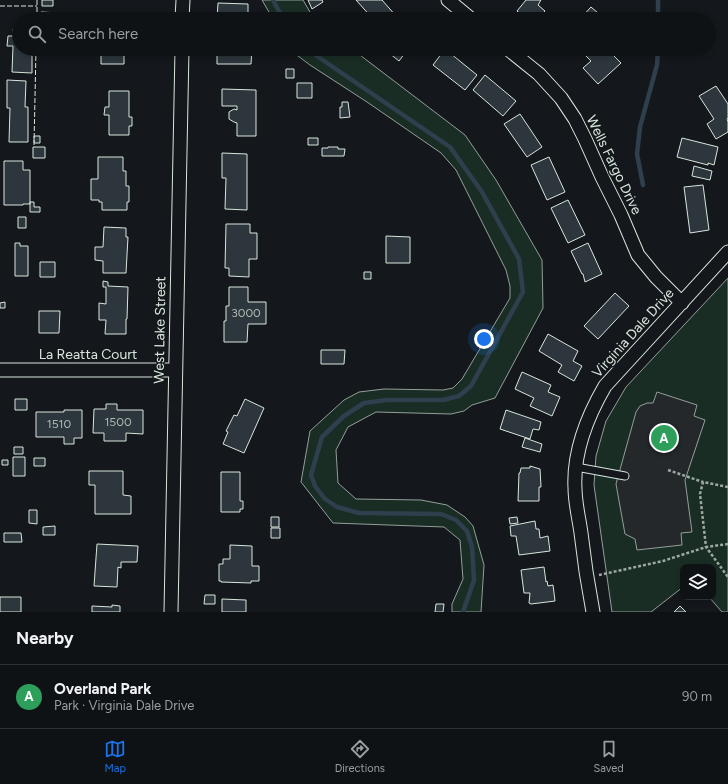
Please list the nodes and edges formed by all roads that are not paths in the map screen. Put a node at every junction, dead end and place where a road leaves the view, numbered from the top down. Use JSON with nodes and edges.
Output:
{"nodes":[{"id":1,"x":183,"y":0,"type":"edge"},
{"id":2,"x":448,"y":0,"type":"edge"},
{"id":3,"x":182,"y":12,"type":"edge"},
{"id":4,"x":463,"y":12,"type":"edge"},
{"id":5,"x":182,"y":56,"type":"edge"},
{"id":6,"x":516,"y":56,"type":"edge"},
{"id":7,"x":728,"y":252,"type":"edge"},
{"id":8,"x":682,"y":303,"type":"junction"},
{"id":9,"x":0,"y":370,"type":"edge"},
{"id":10,"x":175,"y":370,"type":"junction"},
{"id":11,"x":576,"y":467,"type":"junction"},
{"id":12,"x":625,"y":476,"type":"dead end"},
{"id":13,"x":171,"y":612,"type":"edge"},
{"id":14,"x":593,"y":612,"type":"edge"}],
"edges":[{"from":1,"to":3,"type":"street"},
{"from":2,"to":4,"type":"street"},
{"from":5,"to":10,"type":"street","name":"West Lake Street"},
{"from":6,"to":8,"type":"street","name":"Wells Fargo Drive"},
{"from":7,"to":8,"type":"street","name":"Virginia Dale Drive"},
{"from":8,"to":11,"type":"street","name":"Virginia Dale Drive"},
{"from":9,"to":10,"type":"street","name":"La Reatta Court"},
{"from":10,"to":13,"type":"street","name":"West Lake Street"},
{"from":11,"to":12,"type":"lane"},
{"from":11,"to":14,"type":"street","name":"Virginia Dale Drive"}]}
